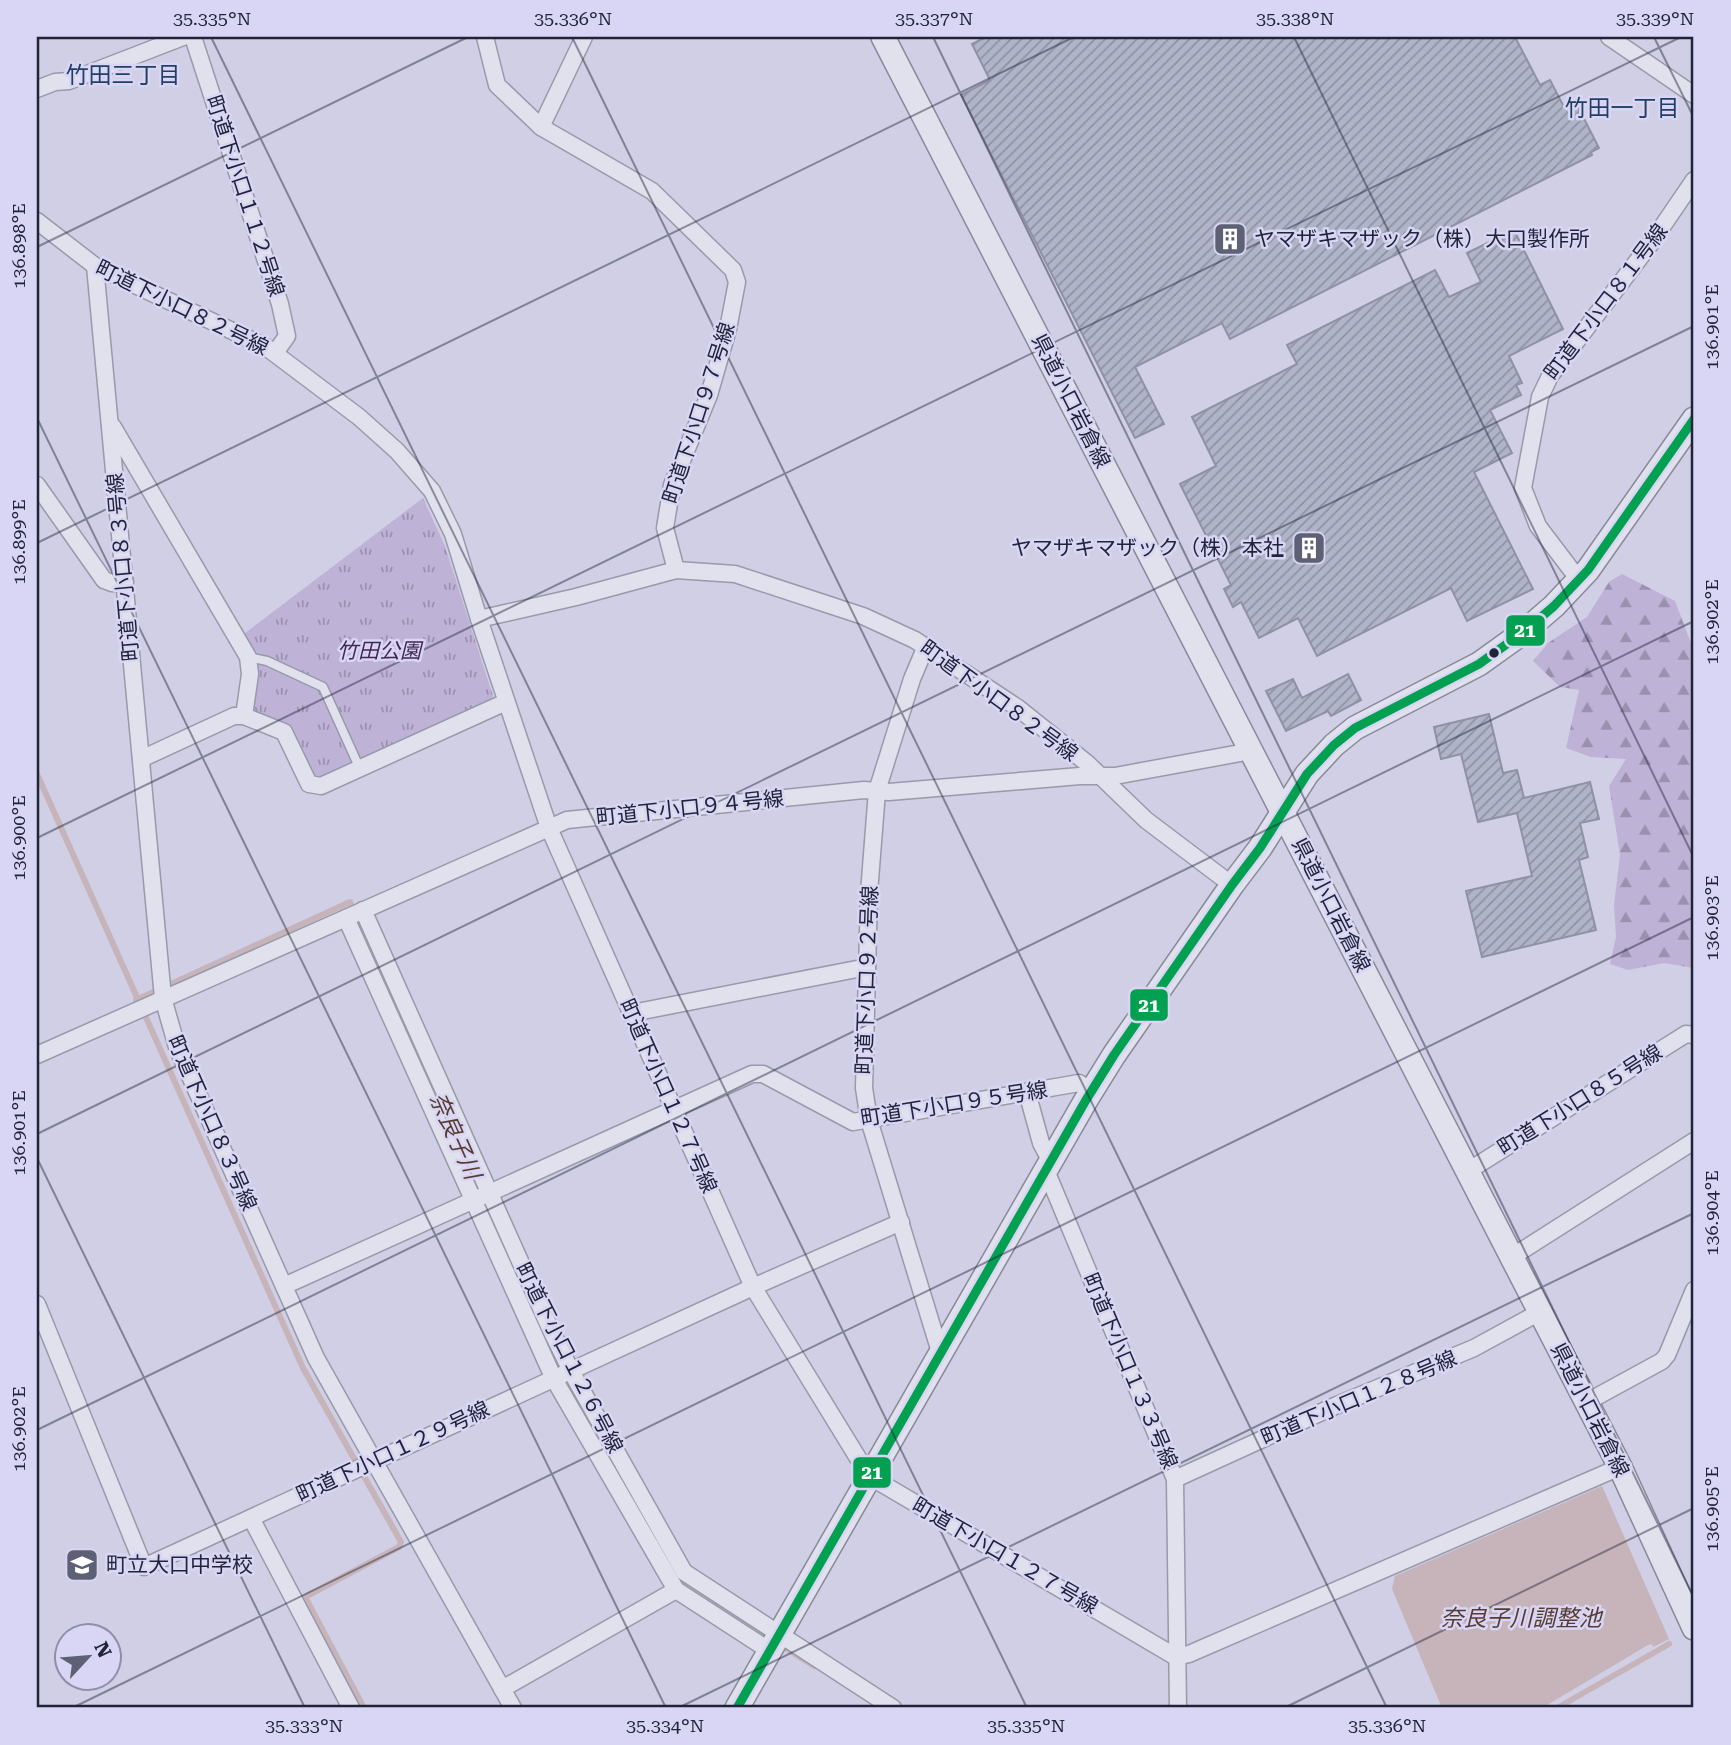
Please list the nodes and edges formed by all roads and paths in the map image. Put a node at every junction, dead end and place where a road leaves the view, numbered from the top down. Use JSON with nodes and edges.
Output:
{"nodes":[{"id":1,"x":183,"y":37,"type":"edge"},
{"id":2,"x":193,"y":37,"type":"edge"},
{"id":3,"x":485,"y":37,"type":"edge"},
{"id":4,"x":584,"y":37,"type":"edge"},
{"id":5,"x":883,"y":37,"type":"edge"},
{"id":6,"x":1609,"y":37,"type":"edge"},
{"id":7,"x":37,"y":89,"type":"edge"},
{"id":8,"x":1694,"y":95,"type":"edge"},
{"id":9,"x":541,"y":127,"type":"junction"},
{"id":10,"x":1694,"y":180,"type":"edge"},
{"id":11,"x":37,"y":223,"type":"edge"},
{"id":12,"x":95,"y":266,"type":"junction"},
{"id":13,"x":275,"y":353,"type":"junction"},
{"id":14,"x":1694,"y":419,"type":"edge"},
{"id":15,"x":110,"y":422,"type":"junction"},
{"id":16,"x":37,"y":485,"type":"edge"},
{"id":17,"x":676,"y":570,"type":"junction"},
{"id":18,"x":1579,"y":580,"type":"junction"},
{"id":19,"x":125,"y":582,"type":"junction"},
{"id":20,"x":479,"y":619,"type":"junction"},
{"id":21,"x":926,"y":646,"type":"junction"},
{"id":22,"x":248,"y":657,"type":"junction"},
{"id":23,"x":506,"y":702,"type":"junction"},
{"id":24,"x":244,"y":716,"type":"junction"},
{"id":25,"x":1251,"y":751,"type":"junction"},
{"id":26,"x":141,"y":759,"type":"junction"},
{"id":27,"x":360,"y":769,"type":"junction"},
{"id":28,"x":1100,"y":776,"type":"junction"},
{"id":29,"x":877,"y":791,"type":"junction"},
{"id":30,"x":1283,"y":812,"type":"junction"},
{"id":31,"x":549,"y":828,"type":"junction"},
{"id":32,"x":1232,"y":885,"type":"junction"},
{"id":33,"x":363,"y":910,"type":"junction"},
{"id":34,"x":346,"y":918,"type":"junction"},
{"id":35,"x":867,"y":967,"type":"junction"},
{"id":36,"x":163,"y":998,"type":"junction"},
{"id":37,"x":632,"y":1013,"type":"junction"},
{"id":38,"x":1694,"y":1035,"type":"edge"},
{"id":39,"x":37,"y":1055,"type":"edge"},
{"id":40,"x":1091,"y":1091,"type":"junction"},
{"id":41,"x":1027,"y":1092,"type":"junction"},
{"id":42,"x":674,"y":1110,"type":"junction"},
{"id":43,"x":869,"y":1120,"type":"junction"},
{"id":44,"x":1694,"y":1141,"type":"edge"},
{"id":45,"x":1048,"y":1164,"type":"junction"},
{"id":46,"x":1468,"y":1171,"type":"junction"},
{"id":47,"x":490,"y":1194,"type":"junction"},
{"id":48,"x":473,"y":1201,"type":"junction"},
{"id":49,"x":901,"y":1222,"type":"junction"},
{"id":50,"x":1512,"y":1257,"type":"junction"},
{"id":51,"x":284,"y":1286,"type":"junction"},
{"id":52,"x":754,"y":1287,"type":"junction"},
{"id":53,"x":1694,"y":1290,"type":"edge"},
{"id":54,"x":37,"y":1304,"type":"edge"},
{"id":55,"x":1540,"y":1312,"type":"junction"},
{"id":56,"x":940,"y":1352,"type":"junction"},
{"id":57,"x":571,"y":1371,"type":"junction"},
{"id":58,"x":554,"y":1378,"type":"junction"},
{"id":59,"x":1587,"y":1402,"type":"junction"},
{"id":60,"x":374,"y":1461,"type":"junction"},
{"id":61,"x":1620,"y":1467,"type":"junction"},
{"id":62,"x":869,"y":1476,"type":"junction"},
{"id":63,"x":1175,"y":1479,"type":"junction"},
{"id":64,"x":251,"y":1518,"type":"junction"},
{"id":65,"x":676,"y":1590,"type":"junction"},
{"id":66,"x":1694,"y":1626,"type":"edge"},
{"id":67,"x":774,"y":1643,"type":"junction"},
{"id":68,"x":1176,"y":1657,"type":"junction"},
{"id":69,"x":502,"y":1689,"type":"junction"},
{"id":70,"x":351,"y":1708,"type":"edge"},
{"id":71,"x":513,"y":1708,"type":"edge"},
{"id":72,"x":737,"y":1708,"type":"edge"},
{"id":73,"x":894,"y":1708,"type":"edge"},
{"id":74,"x":1178,"y":1708,"type":"edge"}],
"edges":[{"from":1,"to":7,"type":"street"},
{"from":2,"to":13,"type":"street","name":"町道下小口１１２号線"},
{"from":3,"to":9,"type":"street","name":"町道下小口９７号線"},
{"from":4,"to":9,"type":"street"},
{"from":5,"to":25,"type":"main road","name":"県道小口岩倉線"},
{"from":6,"to":8,"type":"street"},
{"from":9,"to":17,"type":"street","name":"町道下小口９７号線"},
{"from":10,"to":18,"type":"street","name":"町道下小口８１号線"},
{"from":11,"to":12,"type":"street","name":"町道下小口８２号線"},
{"from":12,"to":13,"type":"street","name":"町道下小口８２号線"},
{"from":12,"to":15,"type":"street","name":"町道下小口８３号線"},
{"from":13,"to":20,"type":"street","name":"町道下小口８２号線"},
{"from":14,"to":18,"type":"main road"},
{"from":15,"to":19,"type":"street","name":"町道下小口８３号線"},
{"from":15,"to":22,"type":"street"},
{"from":16,"to":19,"type":"street"},
{"from":17,"to":20,"type":"street","name":"町道下小口８２号線"},
{"from":17,"to":21,"type":"street","name":"町道下小口８２号線"},
{"from":18,"to":30,"type":"main road"},
{"from":19,"to":26,"type":"street","name":"町道下小口８３号線"},
{"from":20,"to":23,"type":"street","name":"町道下小口１２７号線"},
{"from":21,"to":28,"type":"street","name":"町道下小口８２号線"},
{"from":21,"to":29,"type":"street","name":"町道下小口９２号線"},
{"from":22,"to":24,"type":"street"},
{"from":22,"to":27,"type":"lane"},
{"from":23,"to":27,"type":"street"},
{"from":23,"to":31,"type":"street","name":"町道下小口１２７号線"},
{"from":24,"to":26,"type":"street"},
{"from":24,"to":27,"type":"street"},
{"from":25,"to":28,"type":"street","name":"町道下小口９４号線"},
{"from":25,"to":30,"type":"main road","name":"県道小口岩倉線"},
{"from":26,"to":36,"type":"street","name":"町道下小口８３号線"},
{"from":28,"to":29,"type":"street","name":"町道下小口９４号線"},
{"from":28,"to":32,"type":"street","name":"町道下小口８２号線"},
{"from":29,"to":31,"type":"street","name":"町道下小口９４号線"},
{"from":29,"to":35,"type":"street","name":"町道下小口９２号線"},
{"from":30,"to":32,"type":"main road"},
{"from":30,"to":46,"type":"main road","name":"県道小口岩倉線"},
{"from":31,"to":33,"type":"street","name":"町道下小口９４号線"},
{"from":31,"to":37,"type":"street","name":"町道下小口１２７号線"},
{"from":32,"to":40,"type":"main road"},
{"from":33,"to":34,"type":"street","name":"町道下小口９４号線"},
{"from":33,"to":47,"type":"street","name":"町道下小口１２６号線"},
{"from":34,"to":36,"type":"street","name":"町道下小口９４号線"},
{"from":34,"to":48,"type":"street"},
{"from":35,"to":37,"type":"street"},
{"from":35,"to":43,"type":"street","name":"町道下小口９２号線"},
{"from":36,"to":39,"type":"street","name":"町道下小口９４号線"},
{"from":36,"to":51,"type":"street","name":"町道下小口８３号線"},
{"from":37,"to":42,"type":"street","name":"町道下小口１２７号線"},
{"from":38,"to":46,"type":"street","name":"町道下小口８５号線"},
{"from":40,"to":41,"type":"street","name":"町道下小口９５号線"},
{"from":40,"to":45,"type":"main road"},
{"from":41,"to":43,"type":"street","name":"町道下小口９５号線"},
{"from":41,"to":45,"type":"street","name":"町道下小口１３３号線"},
{"from":42,"to":43,"type":"street","name":"町道下小口９５号線"},
{"from":42,"to":47,"type":"street","name":"町道下小口９５号線"},
{"from":42,"to":52,"type":"street","name":"町道下小口１２７号線"},
{"from":43,"to":49,"type":"street","name":"町道下小口９２号線"},
{"from":44,"to":50,"type":"street"},
{"from":45,"to":56,"type":"main road"},
{"from":45,"to":63,"type":"street","name":"町道下小口１３３号線"},
{"from":46,"to":50,"type":"main road","name":"県道小口岩倉線"},
{"from":47,"to":48,"type":"street","name":"町道下小口９５号線"},
{"from":47,"to":57,"type":"street","name":"町道下小口１２６号線"},
{"from":48,"to":51,"type":"street","name":"町道下小口９５号線"},
{"from":48,"to":58,"type":"street"},
{"from":49,"to":52,"type":"street","name":"町道下小口１２９号線"},
{"from":49,"to":56,"type":"street","name":"町道下小口９２号線"},
{"from":50,"to":55,"type":"main road","name":"県道小口岩倉線"},
{"from":51,"to":60,"type":"street","name":"町道下小口８３号線"},
{"from":52,"to":57,"type":"street","name":"町道下小口１２９号線"},
{"from":52,"to":62,"type":"street","name":"町道下小口１２７号線"},
{"from":53,"to":59,"type":"street"},
{"from":54,"to":64,"type":"street","name":"町道下小口１２９号線"},
{"from":55,"to":59,"type":"main road","name":"県道小口岩倉線"},
{"from":55,"to":63,"type":"street","name":"町道下小口１２８号線"},
{"from":56,"to":62,"type":"main road"},
{"from":57,"to":58,"type":"street","name":"町道下小口１２９号線"},
{"from":57,"to":67,"type":"street","name":"町道下小口１２６号線"},
{"from":58,"to":60,"type":"street","name":"町道下小口１２９号線"},
{"from":58,"to":65,"type":"street"},
{"from":59,"to":61,"type":"main road","name":"県道小口岩倉線"},
{"from":60,"to":64,"type":"street","name":"町道下小口１２９号線"},
{"from":60,"to":69,"type":"street","name":"町道下小口８３号線"},
{"from":61,"to":66,"type":"main road","name":"県道小口岩倉線"},
{"from":61,"to":68,"type":"street"},
{"from":62,"to":67,"type":"main road"},
{"from":62,"to":68,"type":"street","name":"町道下小口１２７号線"},
{"from":63,"to":68,"type":"street","name":"町道下小口１３３号線"},
{"from":64,"to":70,"type":"street"},
{"from":65,"to":67,"type":"street"},
{"from":65,"to":69,"type":"street"},
{"from":67,"to":72,"type":"main road"},
{"from":67,"to":73,"type":"street","name":"町道下小口１２６号線"},
{"from":68,"to":74,"type":"street","name":"町道下小口１３３号線"},
{"from":69,"to":71,"type":"street","name":"町道下小口８３号線"}]}
